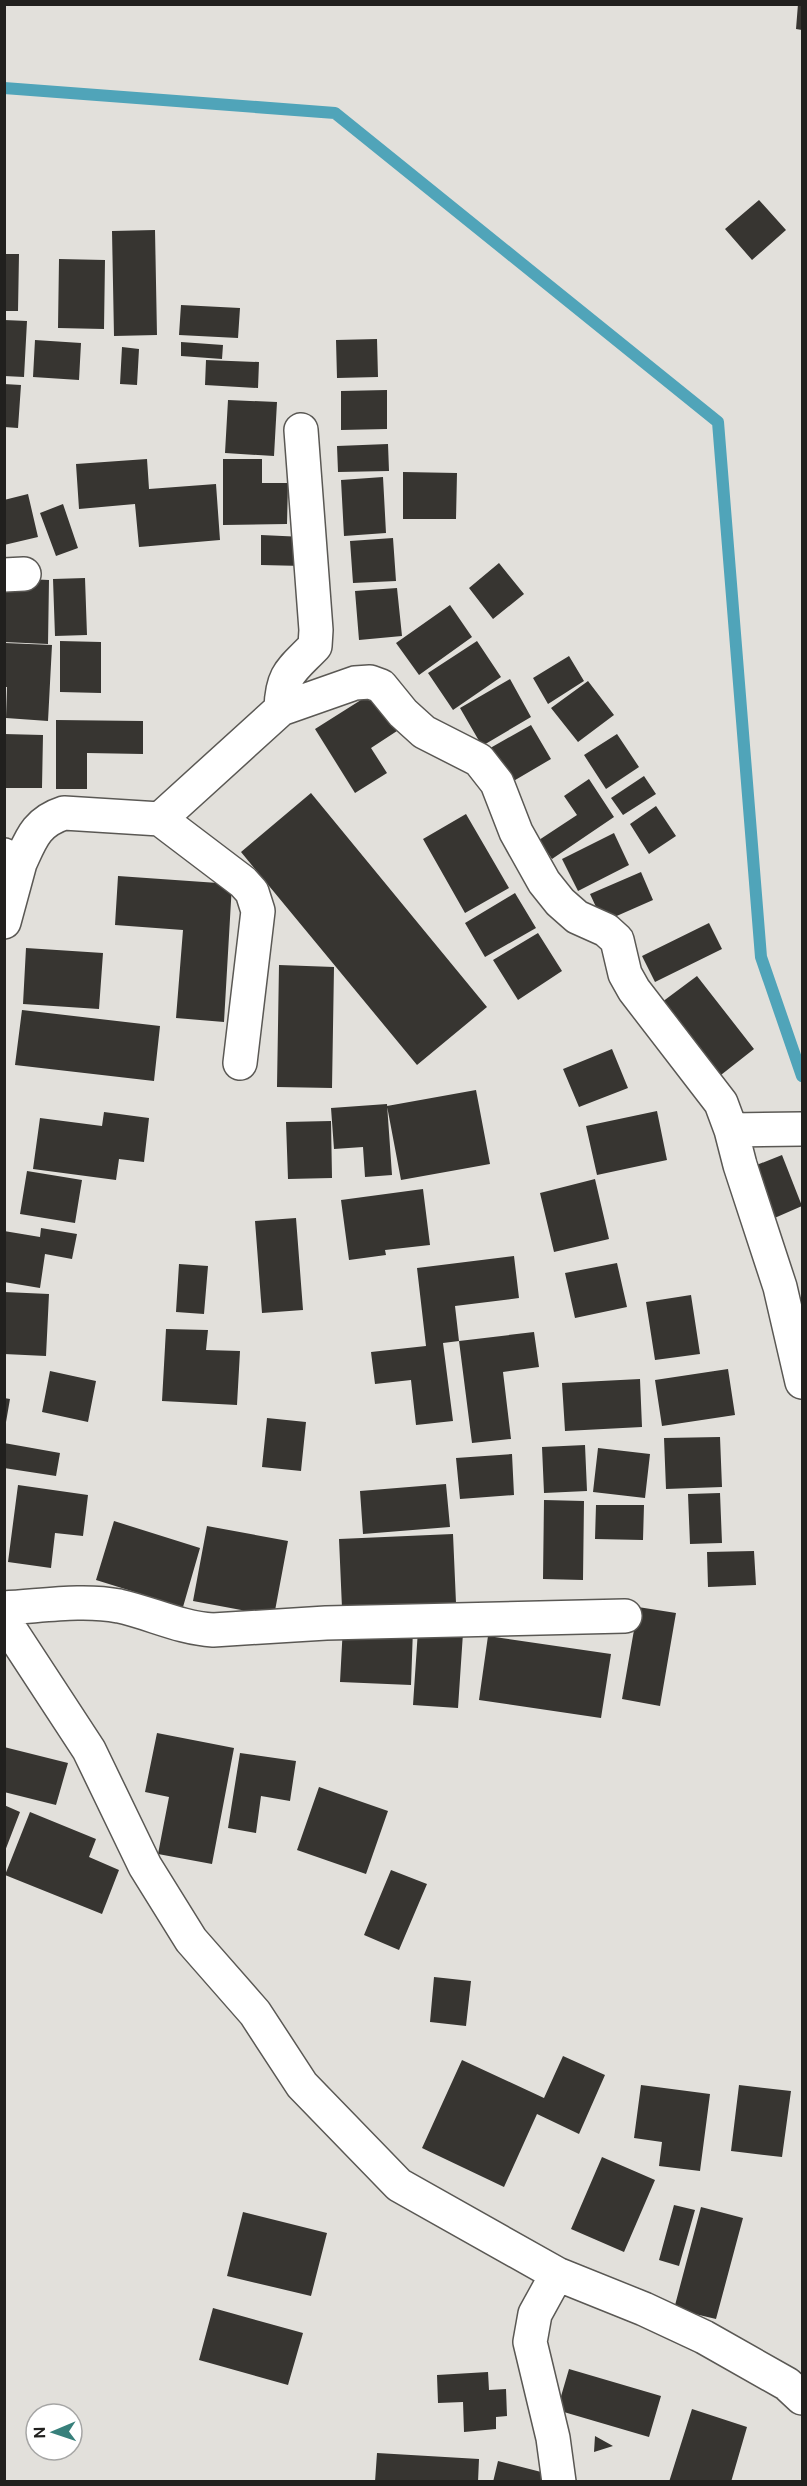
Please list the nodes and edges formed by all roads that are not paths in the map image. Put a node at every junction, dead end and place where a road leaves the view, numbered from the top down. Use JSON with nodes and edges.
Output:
{"nodes":[{"id":1,"x":301,"y":430,"type":"dead end"},
{"id":2,"x":281,"y":709,"type":"junction"},
{"id":3,"x":160,"y":819,"type":"junction"},
{"id":4,"x":12,"y":859,"type":"edge"},
{"id":5,"x":4,"y":922,"type":"edge"},
{"id":6,"x":240,"y":1063,"type":"dead end"},
{"id":7,"x":788,"y":1129,"type":"edge"},
{"id":8,"x":731,"y":1130,"type":"junction"},
{"id":9,"x":802,"y":1382,"type":"edge"},
{"id":10,"x":4,"y":1608,"type":"edge"},
{"id":11,"x":625,"y":1616,"type":"dead end"},
{"id":12,"x":4,"y":1620,"type":"edge"},
{"id":13,"x":554,"y":2280,"type":"junction"},
{"id":14,"x":802,"y":2398,"type":"edge"},
{"id":15,"x":559,"y":2481,"type":"edge"}],
"edges":[{"from":1,"to":2,"type":"street"},
{"from":2,"to":3,"type":"street"},
{"from":2,"to":8,"type":"street"},
{"from":3,"to":4,"type":"street"},
{"from":3,"to":6,"type":"street"},
{"from":4,"to":5,"type":"street"},
{"from":7,"to":8,"type":"street"},
{"from":8,"to":9,"type":"street"},
{"from":10,"to":11,"type":"street"},
{"from":12,"to":13,"type":"street"},
{"from":13,"to":14,"type":"street"},
{"from":13,"to":15,"type":"street"}]}
